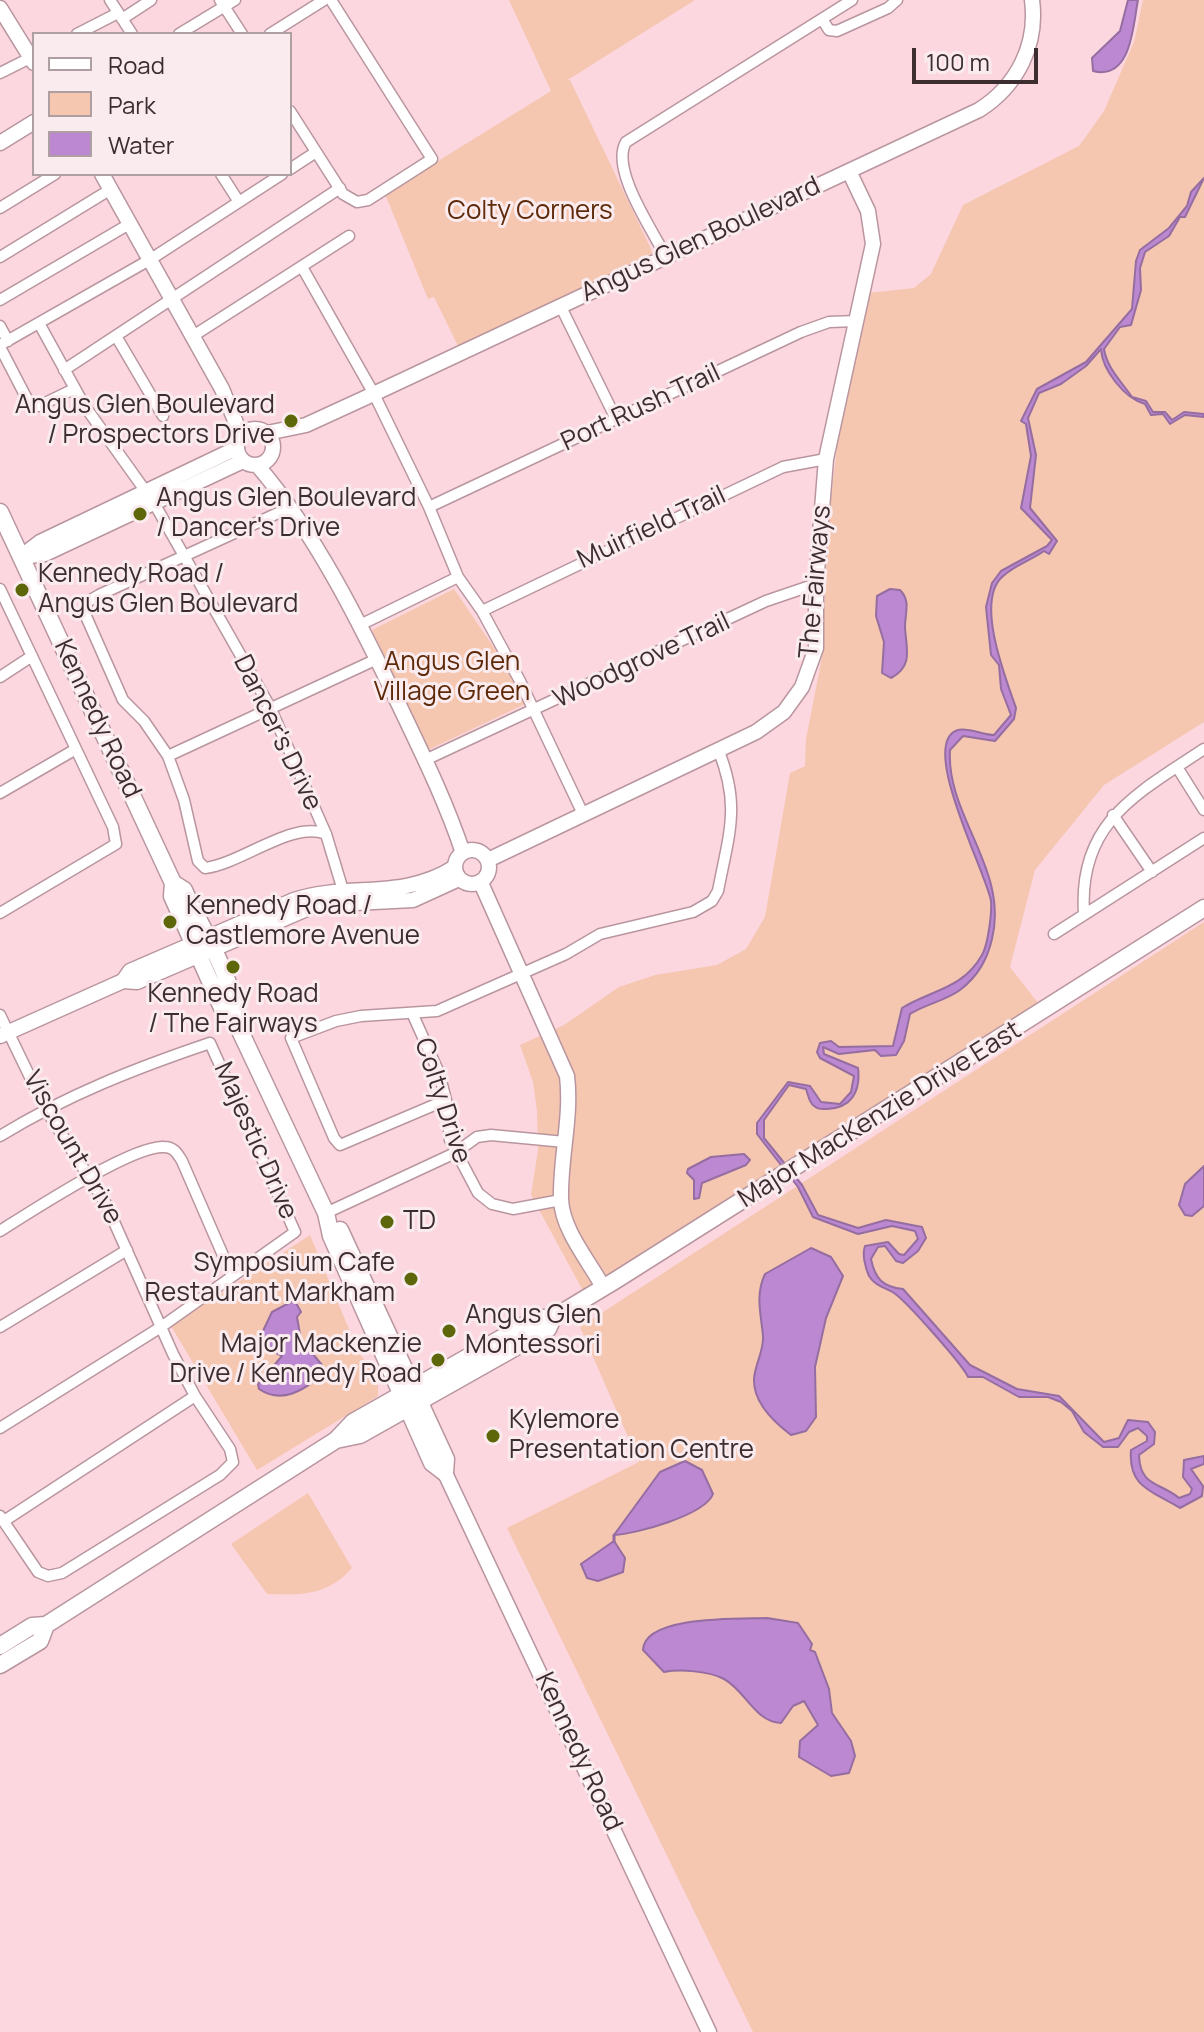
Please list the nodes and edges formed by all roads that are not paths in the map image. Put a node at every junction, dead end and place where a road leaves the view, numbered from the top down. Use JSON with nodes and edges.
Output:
{"nodes":[{"id":1,"x":110,"y":0,"type":"edge"},
{"id":2,"x":151,"y":0,"type":"edge"},
{"id":3,"x":235,"y":0,"type":"edge"},
{"id":4,"x":324,"y":0,"type":"edge"},
{"id":5,"x":331,"y":0,"type":"edge"},
{"id":6,"x":852,"y":0,"type":"edge"},
{"id":7,"x":897,"y":0,"type":"edge"},
{"id":8,"x":1032,"y":0,"type":"edge"},
{"id":9,"x":222,"y":3,"type":"edge"},
{"id":10,"x":0,"y":8,"type":"edge"},
{"id":11,"x":120,"y":16,"type":"junction"},
{"id":12,"x":822,"y":19,"type":"junction"},
{"id":13,"x":4,"y":24,"type":"edge"},
{"id":14,"x":82,"y":32,"type":"edge"},
{"id":15,"x":131,"y":32,"type":"edge"},
{"id":16,"x":182,"y":32,"type":"edge"},
{"id":17,"x":241,"y":32,"type":"edge"},
{"id":18,"x":273,"y":32,"type":"edge"},
{"id":19,"x":32,"y":58,"type":"edge"},
{"id":20,"x":32,"y":59,"type":"edge"},
{"id":21,"x":0,"y":73,"type":"edge"},
{"id":22,"x":292,"y":114,"type":"edge"},
{"id":23,"x":32,"y":123,"type":"edge"},
{"id":24,"x":0,"y":143,"type":"edge"},
{"id":25,"x":316,"y":152,"type":"junction"},
{"id":26,"x":292,"y":168,"type":"edge"},
{"id":27,"x":849,"y":171,"type":"junction"},
{"id":28,"x":52,"y":176,"type":"edge"},
{"id":29,"x":103,"y":176,"type":"edge"},
{"id":30,"x":222,"y":176,"type":"edge"},
{"id":31,"x":279,"y":176,"type":"edge"},
{"id":32,"x":340,"y":188,"type":"junction"},
{"id":33,"x":111,"y":189,"type":"junction"},
{"id":34,"x":239,"y":202,"type":"junction"},
{"id":35,"x":0,"y":208,"type":"edge"},
{"id":36,"x":131,"y":223,"type":"junction"},
{"id":37,"x":349,"y":236,"type":"dead end"},
{"id":38,"x":0,"y":257,"type":"edge"},
{"id":39,"x":666,"y":257,"type":"junction"},
{"id":40,"x":151,"y":259,"type":"junction"},
{"id":41,"x":302,"y":267,"type":"junction"},
{"id":42,"x":171,"y":298,"type":"junction"},
{"id":43,"x":0,"y":300,"type":"edge"},
{"id":44,"x":561,"y":307,"type":"junction"},
{"id":45,"x":857,"y":321,"type":"junction"},
{"id":46,"x":40,"y":325,"type":"junction"},
{"id":47,"x":0,"y":326,"type":"edge"},
{"id":48,"x":116,"y":336,"type":"junction"},
{"id":49,"x":193,"y":336,"type":"junction"},
{"id":50,"x":3,"y":344,"type":"edge"},
{"id":51,"x":64,"y":370,"type":"junction"},
{"id":52,"x":74,"y":389,"type":"junction"},
{"id":53,"x":374,"y":394,"type":"junction"},
{"id":54,"x":163,"y":416,"type":"dead end"},
{"id":55,"x":616,"y":419,"type":"junction"},
{"id":56,"x":255,"y":448,"type":"junction"},
{"id":57,"x":826,"y":459,"type":"junction"},
{"id":58,"x":149,"y":498,"type":"junction"},
{"id":59,"x":429,"y":507,"type":"junction"},
{"id":60,"x":289,"y":508,"type":"junction"},
{"id":61,"x":0,"y":512,"type":"edge"},
{"id":62,"x":183,"y":556,"type":"junction"},
{"id":63,"x":22,"y":557,"type":"junction"},
{"id":64,"x":458,"y":577,"type":"junction"},
{"id":65,"x":816,"y":584,"type":"junction"},
{"id":66,"x":0,"y":589,"type":"edge"},
{"id":67,"x":482,"y":611,"type":"junction"},
{"id":68,"x":360,"y":625,"type":"junction"},
{"id":69,"x":32,"y":656,"type":"junction"},
{"id":70,"x":377,"y":659,"type":"junction"},
{"id":71,"x":0,"y":677,"type":"edge"},
{"id":72,"x":270,"y":707,"type":"junction"},
{"id":73,"x":536,"y":711,"type":"junction"},
{"id":74,"x":76,"y":749,"type":"junction"},
{"id":75,"x":718,"y":749,"type":"junction"},
{"id":76,"x":1204,"y":749,"type":"edge"},
{"id":77,"x":168,"y":756,"type":"junction"},
{"id":78,"x":425,"y":760,"type":"junction"},
{"id":79,"x":1177,"y":767,"type":"junction"},
{"id":80,"x":0,"y":793,"type":"edge"},
{"id":81,"x":1204,"y":810,"type":"edge"},
{"id":82,"x":583,"y":814,"type":"junction"},
{"id":83,"x":1113,"y":815,"type":"junction"},
{"id":84,"x":326,"y":834,"type":"junction"},
{"id":85,"x":1204,"y":838,"type":"edge"},
{"id":86,"x":463,"y":853,"type":"junction"},
{"id":87,"x":488,"y":860,"type":"junction"},
{"id":88,"x":1152,"y":872,"type":"junction"},
{"id":89,"x":457,"y":873,"type":"junction"},
{"id":90,"x":481,"y":883,"type":"junction"},
{"id":91,"x":345,"y":897,"type":"junction"},
{"id":92,"x":1204,"y":908,"type":"edge"},
{"id":93,"x":0,"y":913,"type":"edge"},
{"id":94,"x":1084,"y":913,"type":"junction"},
{"id":95,"x":1054,"y":934,"type":"dead end"},
{"id":96,"x":202,"y":946,"type":"junction"},
{"id":97,"x":523,"y":975,"type":"junction"},
{"id":98,"x":0,"y":1015,"type":"edge"},
{"id":99,"x":413,"y":1015,"type":"junction"},
{"id":100,"x":4,"y":1034,"type":"edge"},
{"id":101,"x":446,"y":1100,"type":"junction"},
{"id":102,"x":45,"y":1108,"type":"junction"},
{"id":103,"x":0,"y":1136,"type":"edge"},
{"id":104,"x":565,"y":1142,"type":"junction"},
{"id":105,"x":455,"y":1153,"type":"junction"},
{"id":106,"x":88,"y":1178,"type":"junction"},
{"id":107,"x":561,"y":1200,"type":"junction"},
{"id":108,"x":326,"y":1213,"type":"junction"},
{"id":109,"x":0,"y":1231,"type":"edge"},
{"id":110,"x":127,"y":1250,"type":"junction"},
{"id":111,"x":232,"y":1276,"type":"junction"},
{"id":112,"x":603,"y":1287,"type":"junction"},
{"id":113,"x":0,"y":1327,"type":"edge"},
{"id":114,"x":161,"y":1327,"type":"junction"},
{"id":115,"x":195,"y":1396,"type":"junction"},
{"id":116,"x":410,"y":1397,"type":"junction"},
{"id":117,"x":0,"y":1428,"type":"edge"},
{"id":118,"x":445,"y":1473,"type":"joint"},
{"id":119,"x":2,"y":1518,"type":"edge"},
{"id":120,"x":46,"y":1625,"type":"junction"},
{"id":121,"x":0,"y":1646,"type":"edge"},
{"id":122,"x":0,"y":1665,"type":"edge"},
{"id":123,"x":709,"y":2032,"type":"edge"}],
"edges":[{"from":1,"to":11,"type":"street"},
{"from":2,"to":11,"type":"street"},
{"from":3,"to":9,"type":"street"},
{"from":4,"to":18,"type":"street"},
{"from":5,"to":32,"type":"street"},
{"from":6,"to":12,"type":"street"},
{"from":7,"to":12,"type":"street"},
{"from":8,"to":27,"type":"street","name":"Angus Glen Boulevard"},
{"from":9,"to":16,"type":"street"},
{"from":9,"to":17,"type":"street"},
{"from":10,"to":13,"type":"street"},
{"from":11,"to":14,"type":"street"},
{"from":11,"to":15,"type":"street"},
{"from":12,"to":39,"type":"street"},
{"from":13,"to":19,"type":"street"},
{"from":20,"to":21,"type":"street"},
{"from":22,"to":25,"type":"street"},
{"from":23,"to":24,"type":"street"},
{"from":25,"to":26,"type":"street"},
{"from":25,"to":32,"type":"street"},
{"from":27,"to":39,"type":"street","name":"Angus Glen Boulevard"},
{"from":27,"to":45,"type":"street","name":"The Fairways"},
{"from":28,"to":35,"type":"street"},
{"from":29,"to":33,"type":"street"},
{"from":30,"to":34,"type":"street"},
{"from":31,"to":34,"type":"street"},
{"from":32,"to":42,"type":"street"},
{"from":33,"to":36,"type":"street"},
{"from":33,"to":38,"type":"street"},
{"from":34,"to":40,"type":"street"},
{"from":36,"to":40,"type":"street"},
{"from":36,"to":43,"type":"street"},
{"from":37,"to":41,"type":"street"},
{"from":39,"to":44,"type":"street","name":"Angus Glen Boulevard"},
{"from":40,"to":42,"type":"street"},
{"from":40,"to":46,"type":"street"},
{"from":41,"to":49,"type":"street"},
{"from":41,"to":53,"type":"street"},
{"from":42,"to":48,"type":"street"},
{"from":42,"to":49,"type":"street"},
{"from":44,"to":53,"type":"street","name":"Angus Glen Boulevard"},
{"from":44,"to":55,"type":"street"},
{"from":45,"to":55,"type":"street","name":"Port Rush Trail"},
{"from":45,"to":57,"type":"street","name":"The Fairways"},
{"from":46,"to":50,"type":"street"},
{"from":46,"to":51,"type":"street","name":"Dancer's Drive"},
{"from":47,"to":50,"type":"street"},
{"from":48,"to":51,"type":"street"},
{"from":48,"to":54,"type":"street"},
{"from":49,"to":56,"type":"street"},
{"from":50,"to":52,"type":"street"},
{"from":51,"to":52,"type":"street","name":"Dancer's Drive"},
{"from":52,"to":58,"type":"street","name":"Dancer's Drive"},
{"from":53,"to":56,"type":"street","name":"Angus Glen Boulevard"},
{"from":53,"to":59,"type":"street"},
{"from":55,"to":59,"type":"street","name":"Port Rush Trail"},
{"from":56,"to":58,"type":"street","name":"Angus Glen Boulevard"},
{"from":56,"to":60,"type":"street"},
{"from":57,"to":65,"type":"street","name":"The Fairways"},
{"from":57,"to":67,"type":"street","name":"Muirfield Trail"},
{"from":58,"to":62,"type":"street","name":"Dancer's Drive"},
{"from":58,"to":63,"type":"street","name":"Angus Glen Boulevard"},
{"from":59,"to":64,"type":"street"},
{"from":60,"to":62,"type":"street"},
{"from":60,"to":68,"type":"street"},
{"from":61,"to":63,"type":"main road","name":"Kennedy Road"},
{"from":62,"to":72,"type":"street","name":"Dancer's Drive"},
{"from":62,"to":77,"type":"street"},
{"from":63,"to":96,"type":"main road","name":"Kennedy Road"},
{"from":64,"to":67,"type":"street"},
{"from":64,"to":68,"type":"street"},
{"from":65,"to":73,"type":"street","name":"Woodgrove Trail"},
{"from":65,"to":75,"type":"street","name":"The Fairways"},
{"from":66,"to":69,"type":"street"},
{"from":67,"to":73,"type":"street"},
{"from":68,"to":70,"type":"street"},
{"from":69,"to":71,"type":"street"},
{"from":69,"to":74,"type":"street"},
{"from":70,"to":72,"type":"street"},
{"from":70,"to":78,"type":"street"},
{"from":72,"to":77,"type":"street"},
{"from":72,"to":84,"type":"street","name":"Dancer's Drive"},
{"from":73,"to":78,"type":"street","name":"Woodgrove Trail"},
{"from":73,"to":82,"type":"street"},
{"from":74,"to":80,"type":"street"},
{"from":74,"to":93,"type":"street"},
{"from":75,"to":82,"type":"street","name":"The Fairways"},
{"from":75,"to":97,"type":"street"},
{"from":76,"to":79,"type":"street"},
{"from":77,"to":84,"type":"street"},
{"from":78,"to":86,"type":"street"},
{"from":79,"to":81,"type":"street"},
{"from":79,"to":83,"type":"street"},
{"from":82,"to":87,"type":"street","name":"The Fairways"},
{"from":83,"to":88,"type":"street"},
{"from":83,"to":94,"type":"street"},
{"from":84,"to":91,"type":"street","name":"Dancer's Drive"},
{"from":85,"to":88,"type":"street"},
{"from":86,"to":87,"type":"street"},
{"from":86,"to":89,"type":"street"},
{"from":87,"to":90,"type":"street"},
{"from":88,"to":94,"type":"street"},
{"from":89,"to":90,"type":"street"},
{"from":89,"to":91,"type":"street"},
{"from":90,"to":97,"type":"street"},
{"from":91,"to":96,"type":"street"},
{"from":92,"to":112,"type":"main road","name":"Major MacKenzie Drive East"},
{"from":94,"to":95,"type":"street"},
{"from":96,"to":100,"type":"street"},
{"from":96,"to":108,"type":"main road","name":"Kennedy Road"},
{"from":97,"to":99,"type":"street"},
{"from":97,"to":104,"type":"street"},
{"from":98,"to":100,"type":"street","name":"Viscount Drive"},
{"from":99,"to":101,"type":"street","name":"Colty Drive"},
{"from":99,"to":101,"type":"street"},
{"from":100,"to":102,"type":"street","name":"Viscount Drive"},
{"from":101,"to":105,"type":"street","name":"Colty Drive"},
{"from":102,"to":103,"type":"street","name":"Majestic Drive"},
{"from":102,"to":106,"type":"street","name":"Viscount Drive"},
{"from":102,"to":111,"type":"street","name":"Majestic Drive"},
{"from":104,"to":105,"type":"street"},
{"from":104,"to":107,"type":"street"},
{"from":105,"to":107,"type":"street","name":"Colty Drive"},
{"from":105,"to":108,"type":"street"},
{"from":106,"to":109,"type":"street"},
{"from":106,"to":110,"type":"street","name":"Viscount Drive"},
{"from":106,"to":111,"type":"street"},
{"from":107,"to":112,"type":"street"},
{"from":108,"to":116,"type":"main road","name":"Kennedy Road"},
{"from":110,"to":113,"type":"street"},
{"from":110,"to":114,"type":"street","name":"Viscount Drive"},
{"from":111,"to":114,"type":"street"},
{"from":112,"to":116,"type":"main road","name":"Major MacKenzie Drive East"},
{"from":114,"to":115,"type":"street","name":"Viscount Drive"},
{"from":114,"to":117,"type":"street"},
{"from":115,"to":119,"type":"street"},
{"from":115,"to":119,"type":"street","name":"Viscount Drive"},
{"from":116,"to":118,"type":"main road","name":"Kennedy Road"},
{"from":116,"to":120,"type":"main road","name":"Major MacKenzie Drive East"},
{"from":118,"to":123,"type":"street","name":"Kennedy Road"},
{"from":120,"to":121,"type":"main road","name":"Major MacKenzie Drive East"},
{"from":120,"to":122,"type":"main road","name":"Major MacKenzie Drive East"}]}
